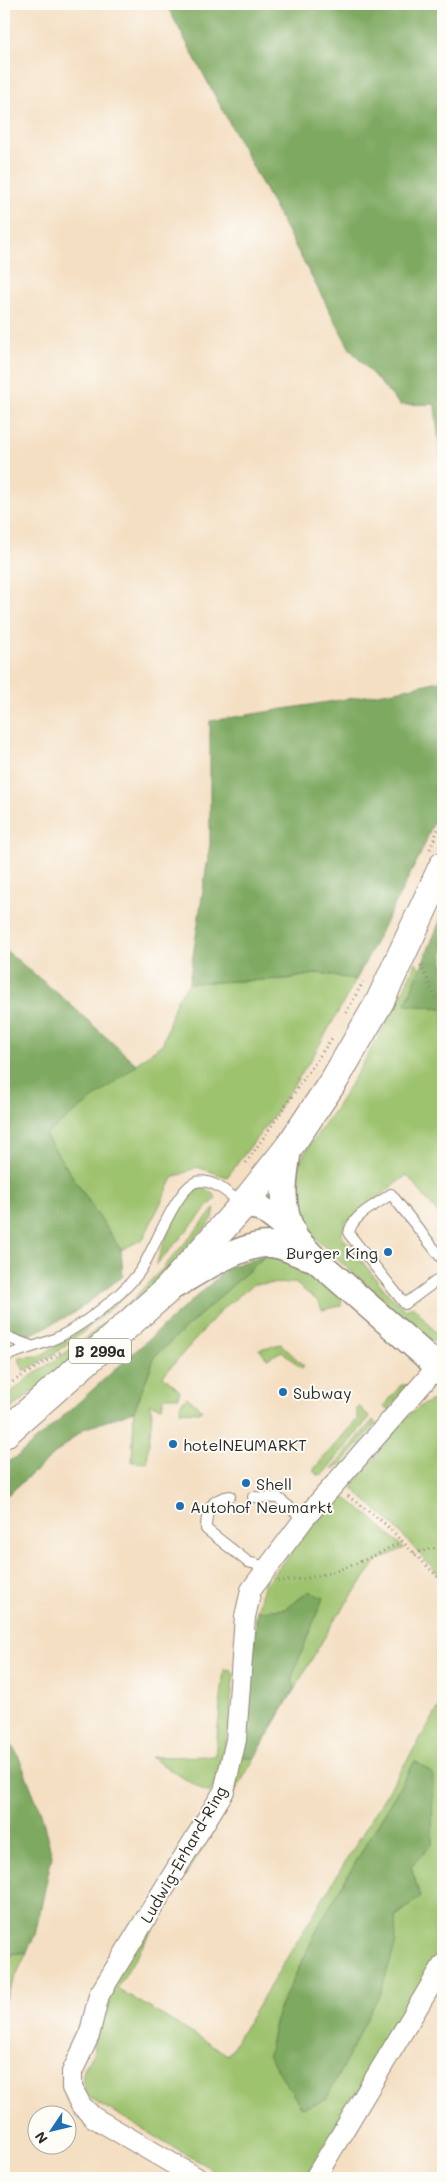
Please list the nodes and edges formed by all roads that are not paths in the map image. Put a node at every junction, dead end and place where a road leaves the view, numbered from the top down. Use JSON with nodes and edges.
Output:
{"nodes":[{"id":1,"x":443,"y":866,"type":"edge"},
{"id":2,"x":289,"y":1147,"type":"junction"},
{"id":3,"x":243,"y":1205,"type":"junction"},
{"id":4,"x":287,"y":1242,"type":"junction"},
{"id":5,"x":443,"y":1260,"type":"edge"},
{"id":6,"x":443,"y":1276,"type":"edge"},
{"id":7,"x":167,"y":1290,"type":"junction"},
{"id":8,"x":4,"y":1336,"type":"edge"},
{"id":9,"x":31,"y":1346,"type":"junction"},
{"id":10,"x":4,"y":1357,"type":"edge"},
{"id":11,"x":442,"y":1365,"type":"edge"},
{"id":12,"x":4,"y":1434,"type":"edge"},
{"id":13,"x":230,"y":1496,"type":"dead end"},
{"id":14,"x":254,"y":1497,"type":"dead end"},
{"id":15,"x":304,"y":1519,"type":"junction"},
{"id":16,"x":264,"y":1571,"type":"junction"},
{"id":17,"x":443,"y":1965,"type":"edge"},
{"id":18,"x":197,"y":2178,"type":"edge"},
{"id":19,"x":315,"y":2178,"type":"edge"}],
"edges":[{"from":1,"to":2,"type":"main road","number":"B 299a"},
{"from":2,"to":3,"type":"main road","number":"B 299a"},
{"from":2,"to":4,"type":"street"},
{"from":3,"to":4,"type":"street"},
{"from":3,"to":7,"type":"main road","number":"B 299a"},
{"from":3,"to":9,"type":"lane"},
{"from":4,"to":7,"type":"street"},
{"from":4,"to":11,"type":"street"},
{"from":5,"to":6,"type":"lane"},
{"from":7,"to":12,"type":"main road","number":"B 299a"},
{"from":8,"to":9,"type":"lane"},
{"from":9,"to":10,"type":"lane"},
{"from":11,"to":15,"type":"street","name":"Ludwig-Erhard-Ring"},
{"from":13,"to":16,"type":"lane"},
{"from":14,"to":15,"type":"lane"},
{"from":15,"to":16,"type":"street","name":"Ludwig-Erhard-Ring"},
{"from":16,"to":18,"type":"street","name":"Ludwig-Erhard-Ring"},
{"from":17,"to":19,"type":"street"}]}
